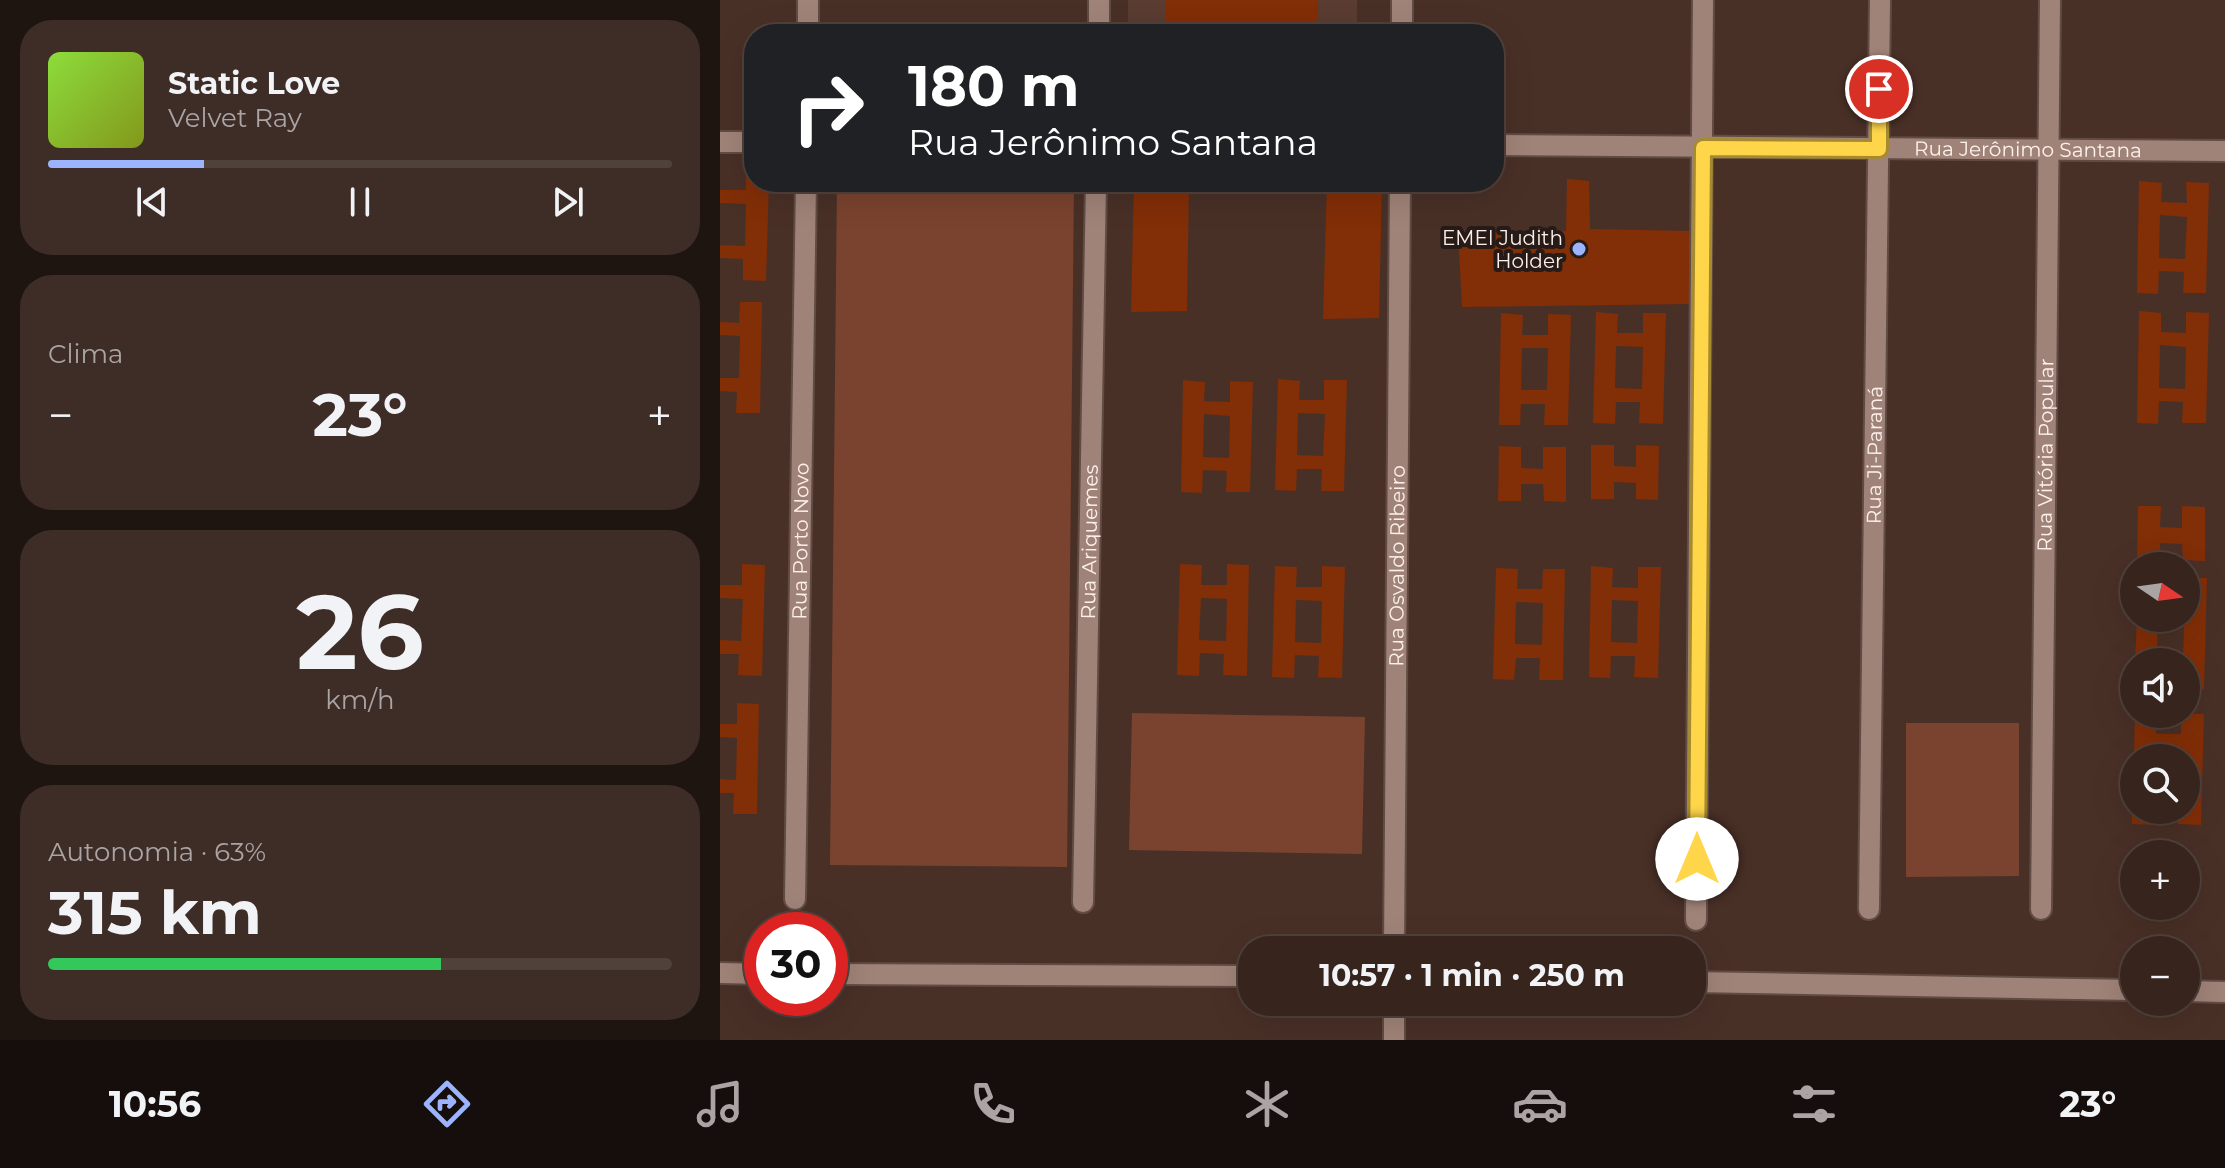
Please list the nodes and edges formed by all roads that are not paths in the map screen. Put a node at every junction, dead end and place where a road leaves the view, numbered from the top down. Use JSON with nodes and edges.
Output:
{"nodes":[{"id":1,"x":808,"y":0,"type":"edge"},
{"id":2,"x":1099,"y":0,"type":"edge"},
{"id":3,"x":1402,"y":0,"type":"edge"},
{"id":4,"x":1703,"y":0,"type":"edge"},
{"id":5,"x":1880,"y":0,"type":"edge"},
{"id":6,"x":2050,"y":0,"type":"edge"},
{"id":7,"x":808,"y":24,"type":"edge"},
{"id":8,"x":1099,"y":24,"type":"edge"},
{"id":9,"x":1402,"y":24,"type":"edge"},
{"id":10,"x":720,"y":142,"type":"edge"},
{"id":11,"x":744,"y":142,"type":"edge"},
{"id":12,"x":1504,"y":145,"type":"edge"},
{"id":13,"x":1703,"y":148,"type":"junction"},
{"id":14,"x":1879,"y":149,"type":"junction"},
{"id":15,"x":2048,"y":150,"type":"junction"},
{"id":16,"x":2225,"y":151,"type":"edge"},
{"id":17,"x":806,"y":192,"type":"edge"},
{"id":18,"x":1096,"y":192,"type":"edge"},
{"id":19,"x":1400,"y":192,"type":"edge"},
{"id":20,"x":795,"y":899,"type":"dead end"},
{"id":21,"x":1083,"y":902,"type":"dead end"},
{"id":22,"x":1869,"y":909,"type":"dead end"},
{"id":23,"x":2041,"y":909,"type":"dead end"},
{"id":24,"x":1696,"y":920,"type":"dead end"},
{"id":25,"x":1394,"y":936,"type":"edge"},
{"id":26,"x":720,"y":973,"type":"edge"},
{"id":27,"x":744,"y":974,"type":"edge"},
{"id":28,"x":848,"y":974,"type":"edge"},
{"id":29,"x":1238,"y":976,"type":"edge"},
{"id":30,"x":1706,"y":982,"type":"edge"},
{"id":31,"x":2120,"y":990,"type":"edge"},
{"id":32,"x":2200,"y":991,"type":"edge"},
{"id":33,"x":2225,"y":992,"type":"edge"},
{"id":34,"x":1394,"y":1016,"type":"edge"},
{"id":35,"x":1394,"y":1040,"type":"edge"}],
"edges":[{"from":1,"to":7,"type":"street"},
{"from":2,"to":8,"type":"street"},
{"from":3,"to":9,"type":"street"},
{"from":4,"to":13,"type":"street"},
{"from":5,"to":14,"type":"street","name":"Rua Ji-Paraná"},
{"from":6,"to":15,"type":"street","name":"Rua Vitória Popular"},
{"from":10,"to":11,"type":"street"},
{"from":12,"to":13,"type":"street","name":"Rua Jerônimo Santana"},
{"from":13,"to":14,"type":"street","name":"Rua Jerônimo Santana"},
{"from":13,"to":24,"type":"street"},
{"from":14,"to":15,"type":"street","name":"Rua Jerônimo Santana"},
{"from":14,"to":22,"type":"street","name":"Rua Ji-Paraná"},
{"from":15,"to":16,"type":"street","name":"Rua Jerônimo Santana"},
{"from":15,"to":23,"type":"street","name":"Rua Vitória Popular"},
{"from":17,"to":20,"type":"street","name":"Rua Porto Novo"},
{"from":18,"to":21,"type":"street","name":"Rua Ariquemes"},
{"from":19,"to":25,"type":"street","name":"Rua Osvaldo Ribeiro"},
{"from":26,"to":27,"type":"street"},
{"from":28,"to":29,"type":"street"},
{"from":30,"to":31,"type":"street"},
{"from":32,"to":33,"type":"street"},
{"from":34,"to":35,"type":"street"}]}
